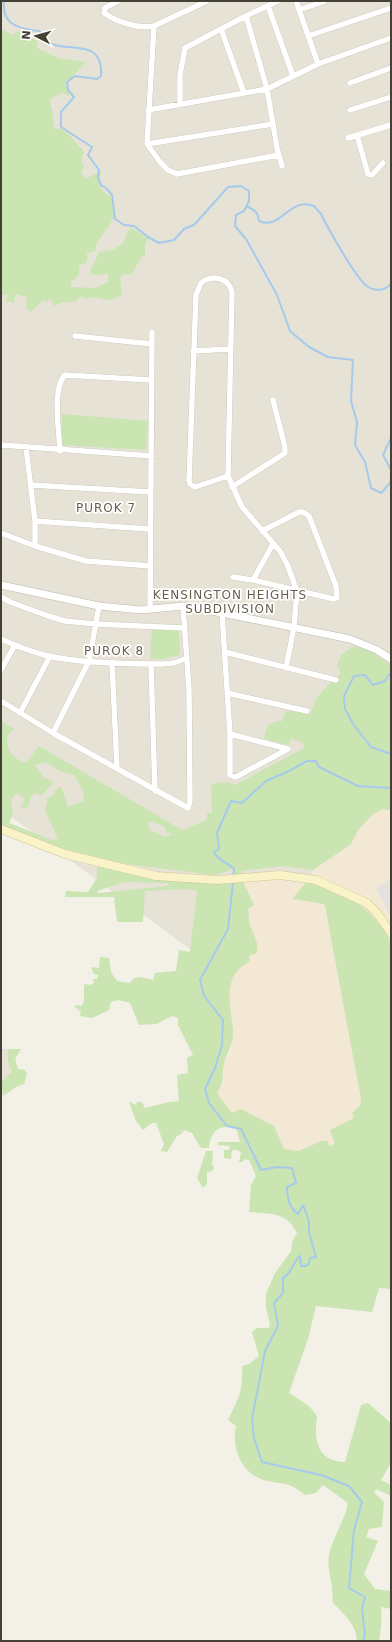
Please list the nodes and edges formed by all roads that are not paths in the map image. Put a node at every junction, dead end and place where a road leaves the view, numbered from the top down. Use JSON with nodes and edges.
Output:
{"nodes":[{"id":1,"x":118,"y":1,"type":"edge"},
{"id":2,"x":207,"y":1,"type":"edge"},
{"id":3,"x":278,"y":1,"type":"edge"},
{"id":4,"x":296,"y":1,"type":"edge"},
{"id":5,"x":325,"y":1,"type":"edge"},
{"id":6,"x":268,"y":6,"type":"junction"},
{"id":7,"x":391,"y":8,"type":"edge"},
{"id":8,"x":299,"y":10,"type":"junction"},
{"id":9,"x":246,"y":16,"type":"junction"},
{"id":10,"x":154,"y":26,"type":"junction"},
{"id":11,"x":221,"y":29,"type":"junction"},
{"id":12,"x":308,"y":36,"type":"junction"},
{"id":13,"x":391,"y":38,"type":"edge"},
{"id":14,"x":318,"y":64,"type":"junction"},
{"id":15,"x":391,"y":68,"type":"edge"},
{"id":16,"x":293,"y":76,"type":"junction"},
{"id":17,"x":350,"y":83,"type":"dead end"},
{"id":18,"x":266,"y":89,"type":"junction"},
{"id":19,"x":244,"y":93,"type":"junction"},
{"id":20,"x":391,"y":97,"type":"edge"},
{"id":21,"x":180,"y":104,"type":"junction"},
{"id":22,"x":148,"y":110,"type":"junction"},
{"id":23,"x":350,"y":110,"type":"dead end"},
{"id":24,"x":273,"y":124,"type":"junction"},
{"id":25,"x":391,"y":125,"type":"edge"},
{"id":26,"x":357,"y":135,"type":"junction"},
{"id":27,"x":348,"y":138,"type":"dead end"},
{"id":28,"x":147,"y":144,"type":"junction"},
{"id":29,"x":279,"y":155,"type":"junction"},
{"id":30,"x":383,"y":163,"type":"dead end"},
{"id":31,"x":282,"y":166,"type":"dead end"},
{"id":32,"x":152,"y":332,"type":"dead end"},
{"id":33,"x":75,"y":336,"type":"dead end"},
{"id":34,"x":152,"y":344,"type":"junction"},
{"id":35,"x":232,"y":349,"type":"junction"},
{"id":36,"x":193,"y":352,"type":"junction"},
{"id":37,"x":151,"y":380,"type":"junction"},
{"id":38,"x":273,"y":400,"type":"dead end"},
{"id":39,"x":1,"y":445,"type":"edge"},
{"id":40,"x":26,"y":448,"type":"junction"},
{"id":41,"x":60,"y":451,"type":"junction"},
{"id":42,"x":152,"y":456,"type":"junction"},
{"id":43,"x":228,"y":476,"type":"junction"},
{"id":44,"x":31,"y":485,"type":"junction"},
{"id":45,"x":232,"y":487,"type":"junction"},
{"id":46,"x":150,"y":492,"type":"junction"},
{"id":47,"x":35,"y":521,"type":"junction"},
{"id":48,"x":149,"y":529,"type":"junction"},
{"id":49,"x":262,"y":531,"type":"junction"},
{"id":50,"x":1,"y":533,"type":"edge"},
{"id":51,"x":273,"y":544,"type":"junction"},
{"id":52,"x":35,"y":546,"type":"junction"},
{"id":53,"x":150,"y":566,"type":"junction"},
{"id":54,"x":232,"y":578,"type":"dead end"},
{"id":55,"x":253,"y":580,"type":"junction"},
{"id":56,"x":1,"y":585,"type":"edge"},
{"id":57,"x":297,"y":591,"type":"junction"},
{"id":58,"x":1,"y":596,"type":"edge"},
{"id":59,"x":99,"y":606,"type":"junction"},
{"id":60,"x":183,"y":606,"type":"junction"},
{"id":61,"x":150,"y":609,"type":"junction"},
{"id":62,"x":222,"y":613,"type":"junction"},
{"id":63,"x":96,"y":624,"type":"junction"},
{"id":64,"x":294,"y":627,"type":"junction"},
{"id":65,"x":184,"y":628,"type":"junction"},
{"id":66,"x":1,"y":639,"type":"edge"},
{"id":67,"x":15,"y":645,"type":"junction"},
{"id":68,"x":225,"y":652,"type":"junction"},
{"id":69,"x":50,"y":656,"type":"junction"},
{"id":70,"x":187,"y":658,"type":"junction"},
{"id":71,"x":391,"y":659,"type":"edge"},
{"id":72,"x":89,"y":661,"type":"junction"},
{"id":73,"x":112,"y":662,"type":"junction"},
{"id":74,"x":151,"y":664,"type":"junction"},
{"id":75,"x":286,"y":668,"type":"junction"},
{"id":76,"x":1,"y":670,"type":"edge"},
{"id":77,"x":336,"y":680,"type":"dead end"},
{"id":78,"x":227,"y":693,"type":"junction"},
{"id":79,"x":1,"y":701,"type":"edge"},
{"id":80,"x":307,"y":711,"type":"dead end"},
{"id":81,"x":20,"y":712,"type":"junction"},
{"id":82,"x":53,"y":733,"type":"junction"},
{"id":83,"x":230,"y":734,"type":"junction"},
{"id":84,"x":116,"y":768,"type":"junction"},
{"id":85,"x":156,"y":791,"type":"junction"},
{"id":86,"x":1,"y":829,"type":"edge"},
{"id":87,"x":391,"y":933,"type":"edge"}],
"edges":[{"from":1,"to":10,"type":"street"},
{"from":2,"to":10,"type":"street"},
{"from":3,"to":6,"type":"street"},
{"from":4,"to":8,"type":"street"},
{"from":5,"to":8,"type":"street"},
{"from":6,"to":9,"type":"street"},
{"from":6,"to":16,"type":"street"},
{"from":7,"to":12,"type":"street"},
{"from":8,"to":12,"type":"street"},
{"from":9,"to":11,"type":"street"},
{"from":9,"to":18,"type":"street"},
{"from":10,"to":22,"type":"street"},
{"from":11,"to":19,"type":"street"},
{"from":11,"to":21,"type":"street"},
{"from":12,"to":14,"type":"street"},
{"from":13,"to":14,"type":"street"},
{"from":14,"to":16,"type":"street"},
{"from":15,"to":17,"type":"street"},
{"from":16,"to":18,"type":"street"},
{"from":18,"to":19,"type":"street"},
{"from":18,"to":24,"type":"street"},
{"from":19,"to":21,"type":"street"},
{"from":20,"to":23,"type":"street"},
{"from":21,"to":22,"type":"street"},
{"from":22,"to":28,"type":"street"},
{"from":24,"to":28,"type":"street"},
{"from":24,"to":29,"type":"street"},
{"from":25,"to":26,"type":"street"},
{"from":26,"to":27,"type":"street"},
{"from":26,"to":30,"type":"street"},
{"from":28,"to":29,"type":"street"},
{"from":29,"to":31,"type":"street"},
{"from":32,"to":34,"type":"street"},
{"from":33,"to":34,"type":"street"},
{"from":34,"to":37,"type":"street"},
{"from":35,"to":36,"type":"street"},
{"from":35,"to":36,"type":"street"},
{"from":35,"to":43,"type":"street"},
{"from":36,"to":43,"type":"street"},
{"from":37,"to":41,"type":"street"},
{"from":37,"to":42,"type":"street"},
{"from":38,"to":45,"type":"street"},
{"from":39,"to":40,"type":"street"},
{"from":40,"to":41,"type":"street"},
{"from":40,"to":44,"type":"street"},
{"from":41,"to":42,"type":"street"},
{"from":42,"to":46,"type":"street"},
{"from":43,"to":45,"type":"street"},
{"from":44,"to":46,"type":"street"},
{"from":44,"to":47,"type":"street"},
{"from":45,"to":49,"type":"street"},
{"from":46,"to":48,"type":"street"},
{"from":47,"to":48,"type":"street"},
{"from":47,"to":52,"type":"street"},
{"from":48,"to":53,"type":"street"},
{"from":49,"to":51,"type":"street"},
{"from":49,"to":57,"type":"street"},
{"from":50,"to":52,"type":"street"},
{"from":51,"to":55,"type":"street"},
{"from":51,"to":57,"type":"street"},
{"from":52,"to":53,"type":"street"},
{"from":53,"to":61,"type":"street"},
{"from":54,"to":55,"type":"street"},
{"from":55,"to":57,"type":"street"},
{"from":56,"to":59,"type":"street"},
{"from":57,"to":64,"type":"street"},
{"from":58,"to":63,"type":"street"},
{"from":59,"to":61,"type":"street"},
{"from":59,"to":63,"type":"street"},
{"from":60,"to":61,"type":"street"},
{"from":60,"to":62,"type":"street"},
{"from":60,"to":65,"type":"street"},
{"from":62,"to":64,"type":"street"},
{"from":62,"to":68,"type":"street"},
{"from":63,"to":65,"type":"street"},
{"from":63,"to":72,"type":"street"},
{"from":64,"to":71,"type":"street"},
{"from":64,"to":75,"type":"street"},
{"from":65,"to":70,"type":"street"},
{"from":66,"to":67,"type":"street"},
{"from":67,"to":69,"type":"street"},
{"from":67,"to":76,"type":"street"},
{"from":68,"to":75,"type":"street"},
{"from":68,"to":78,"type":"street"},
{"from":69,"to":72,"type":"street"},
{"from":69,"to":81,"type":"street"},
{"from":70,"to":74,"type":"street"},
{"from":70,"to":85,"type":"street"},
{"from":72,"to":73,"type":"street"},
{"from":72,"to":82,"type":"street"},
{"from":73,"to":74,"type":"street"},
{"from":73,"to":84,"type":"street"},
{"from":74,"to":85,"type":"street"},
{"from":75,"to":77,"type":"street"},
{"from":78,"to":80,"type":"street"},
{"from":78,"to":83,"type":"street"},
{"from":79,"to":81,"type":"street"},
{"from":81,"to":82,"type":"street"},
{"from":82,"to":84,"type":"street"},
{"from":83,"to":83,"type":"street"},
{"from":84,"to":85,"type":"street"},
{"from":86,"to":87,"type":"main road"}]}
